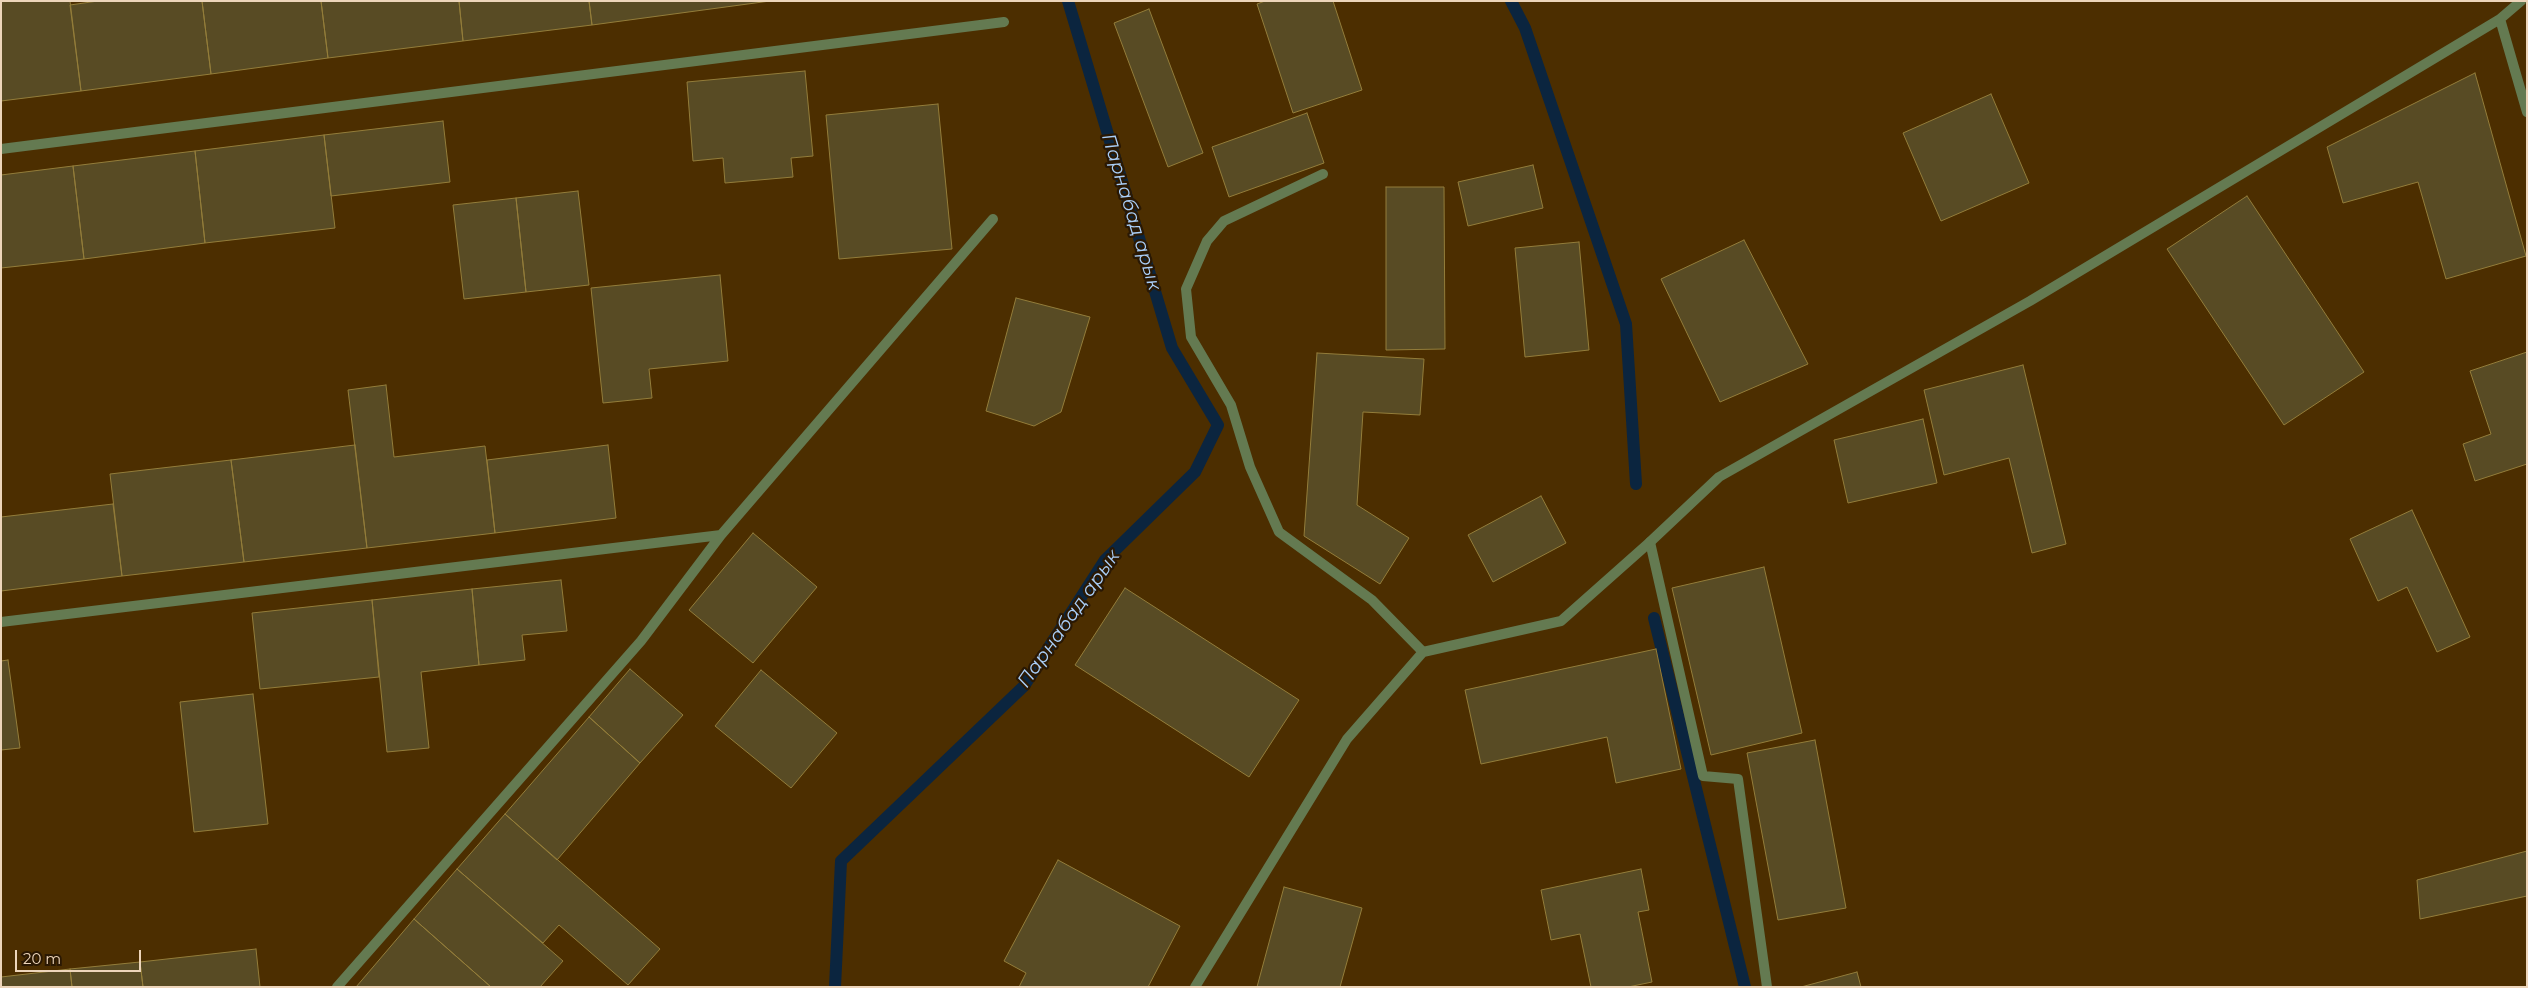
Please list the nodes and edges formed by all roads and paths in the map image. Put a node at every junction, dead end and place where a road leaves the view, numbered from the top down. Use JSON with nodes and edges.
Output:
{"nodes":[{"id":1,"x":2520,"y":1,"type":"edge"},
{"id":2,"x":2500,"y":20,"type":"junction"},
{"id":3,"x":1004,"y":22,"type":"dead end"},
{"id":4,"x":2527,"y":112,"type":"edge"},
{"id":5,"x":1,"y":149,"type":"edge"},
{"id":6,"x":1324,"y":174,"type":"dead end"},
{"id":7,"x":992,"y":219,"type":"dead end"},
{"id":8,"x":721,"y":535,"type":"junction"},
{"id":9,"x":1650,"y":542,"type":"junction"},
{"id":10,"x":1,"y":622,"type":"edge"},
{"id":11,"x":1423,"y":652,"type":"junction"},
{"id":12,"x":337,"y":987,"type":"edge"},
{"id":13,"x":1195,"y":987,"type":"edge"},
{"id":14,"x":1767,"y":987,"type":"edge"}],
"edges":[{"from":1,"to":2,"type":"street"},
{"from":2,"to":4,"type":"street"},
{"from":2,"to":9,"type":"street"},
{"from":3,"to":5,"type":"street"},
{"from":6,"to":11,"type":"street"},
{"from":7,"to":8,"type":"street"},
{"from":8,"to":10,"type":"street"},
{"from":8,"to":12,"type":"street"},
{"from":9,"to":11,"type":"street"},
{"from":9,"to":14,"type":"street"},
{"from":11,"to":13,"type":"street"}]}
